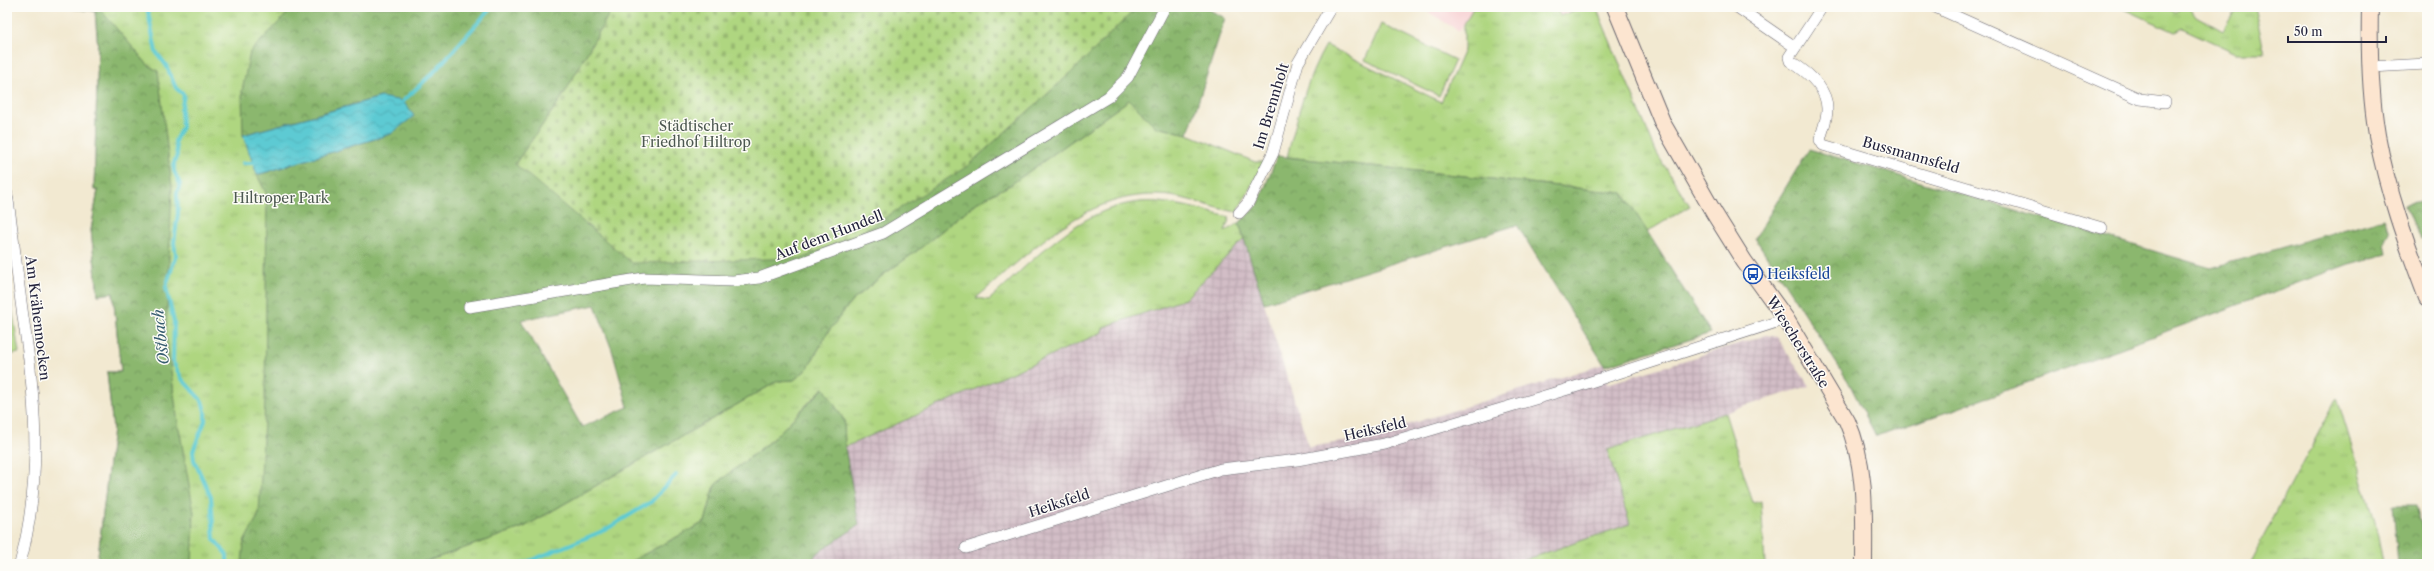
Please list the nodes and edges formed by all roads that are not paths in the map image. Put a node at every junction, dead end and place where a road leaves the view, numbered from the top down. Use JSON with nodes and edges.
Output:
{"nodes":[{"id":1,"x":1165,"y":7,"type":"edge"},
{"id":2,"x":1331,"y":7,"type":"edge"},
{"id":3,"x":1615,"y":7,"type":"edge"},
{"id":4,"x":1737,"y":7,"type":"edge"},
{"id":5,"x":1822,"y":7,"type":"edge"},
{"id":6,"x":1935,"y":7,"type":"edge"},
{"id":7,"x":2370,"y":7,"type":"edge"},
{"id":8,"x":1795,"y":47,"type":"junction"},
{"id":9,"x":2427,"y":64,"type":"edge"},
{"id":10,"x":2370,"y":67,"type":"junction"},
{"id":11,"x":2165,"y":102,"type":"dead end"},
{"id":12,"x":7,"y":194,"type":"edge"},
{"id":13,"x":1239,"y":213,"type":"dead end"},
{"id":14,"x":2102,"y":228,"type":"dead end"},
{"id":15,"x":2427,"y":298,"type":"edge"},
{"id":16,"x":469,"y":307,"type":"dead end"},
{"id":17,"x":1786,"y":318,"type":"junction"},
{"id":18,"x":966,"y":548,"type":"dead end"},
{"id":19,"x":20,"y":564,"type":"edge"},
{"id":20,"x":1864,"y":564,"type":"edge"}],
"edges":[{"from":1,"to":16,"type":"street","name":"Auf dem Hundell"},
{"from":2,"to":13,"type":"street","name":"Im Brennholt"},
{"from":3,"to":17,"type":"main road","name":"Wiescherstraße"},
{"from":4,"to":8,"type":"street"},
{"from":5,"to":8,"type":"street","name":"Bussmannsfeld"},
{"from":6,"to":11,"type":"street"},
{"from":7,"to":10,"type":"main road"},
{"from":8,"to":14,"type":"street","name":"Bussmannsfeld"},
{"from":9,"to":10,"type":"street"},
{"from":10,"to":15,"type":"main road"},
{"from":12,"to":19,"type":"street","name":"Am Krähennocken"},
{"from":17,"to":18,"type":"street","name":"Heiksfeld"},
{"from":17,"to":20,"type":"main road","name":"Wiescherstraße"}]}
